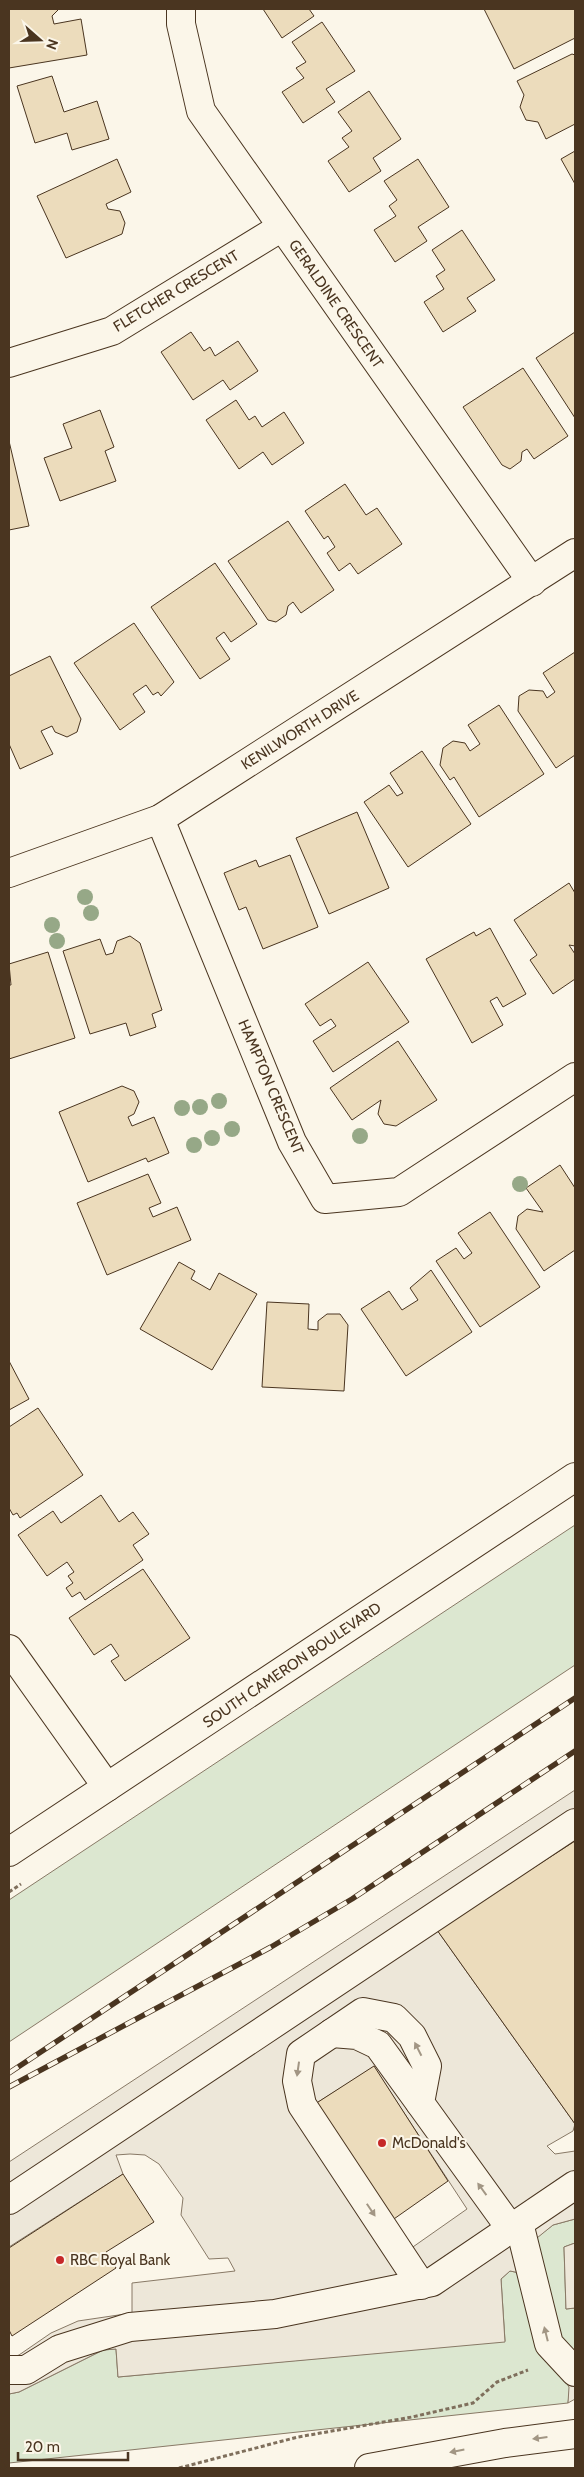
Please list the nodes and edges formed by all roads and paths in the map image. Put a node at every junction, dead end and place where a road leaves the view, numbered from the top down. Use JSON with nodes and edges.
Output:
{"nodes":[{"id":1,"x":181,"y":9,"type":"edge"},
{"id":2,"x":282,"y":227,"type":"junction"},
{"id":3,"x":9,"y":363,"type":"edge"},
{"id":4,"x":575,"y":553,"type":"edge"},
{"id":5,"x":532,"y":582,"type":"junction"},
{"id":6,"x":160,"y":819,"type":"junction"},
{"id":7,"x":9,"y":873,"type":"edge"},
{"id":8,"x":575,"y":1077,"type":"edge"},
{"id":9,"x":575,"y":1477,"type":"edge"},
{"id":10,"x":9,"y":1649,"type":"edge"},
{"id":11,"x":107,"y":1787,"type":"junction"},
{"id":12,"x":575,"y":1822,"type":"edge"},
{"id":13,"x":9,"y":1852,"type":"edge"},
{"id":14,"x":575,"y":2184,"type":"edge"},
{"id":15,"x":9,"y":2200,"type":"edge"},
{"id":16,"x":515,"y":2226,"type":"junction"},
{"id":17,"x":421,"y":2285,"type":"junction"},
{"id":18,"x":534,"y":2369,"type":"dead end"},
{"id":19,"x":9,"y":2370,"type":"edge"},
{"id":20,"x":575,"y":2372,"type":"edge"},
{"id":21,"x":575,"y":2434,"type":"edge"},
{"id":22,"x":179,"y":2468,"type":"edge"},
{"id":23,"x":368,"y":2468,"type":"edge"}],
"edges":[{"from":1,"to":2,"type":"street","name":"GERALDINE CRESCENT"},
{"from":2,"to":3,"type":"street","name":"FLETCHER CRESCENT"},
{"from":2,"to":5,"type":"street","name":"GERALDINE CRESCENT"},
{"from":4,"to":5,"type":"street","name":"KENILWORTH DRIVE"},
{"from":5,"to":6,"type":"street","name":"KENILWORTH DRIVE"},
{"from":6,"to":7,"type":"street","name":"KENILWORTH DRIVE"},
{"from":6,"to":8,"type":"street","name":"HAMPTON CRESCENT"},
{"from":9,"to":11,"type":"street","name":"SOUTH CAMERON BOULEVARD"},
{"from":10,"to":11,"type":"street"},
{"from":11,"to":13,"type":"street","name":"SOUTH CAMERON BOULEVARD"},
{"from":12,"to":15,"type":"street"},
{"from":14,"to":16,"type":"street"},
{"from":16,"to":17,"type":"street"},
{"from":16,"to":17,"type":"street","one_way":true},
{"from":20,"to":16,"type":"street","one_way":true},
{"from":17,"to":19,"type":"street"},
{"from":18,"to":22,"type":"path"},
{"from":21,"to":23,"type":"street","one_way":true}]}
